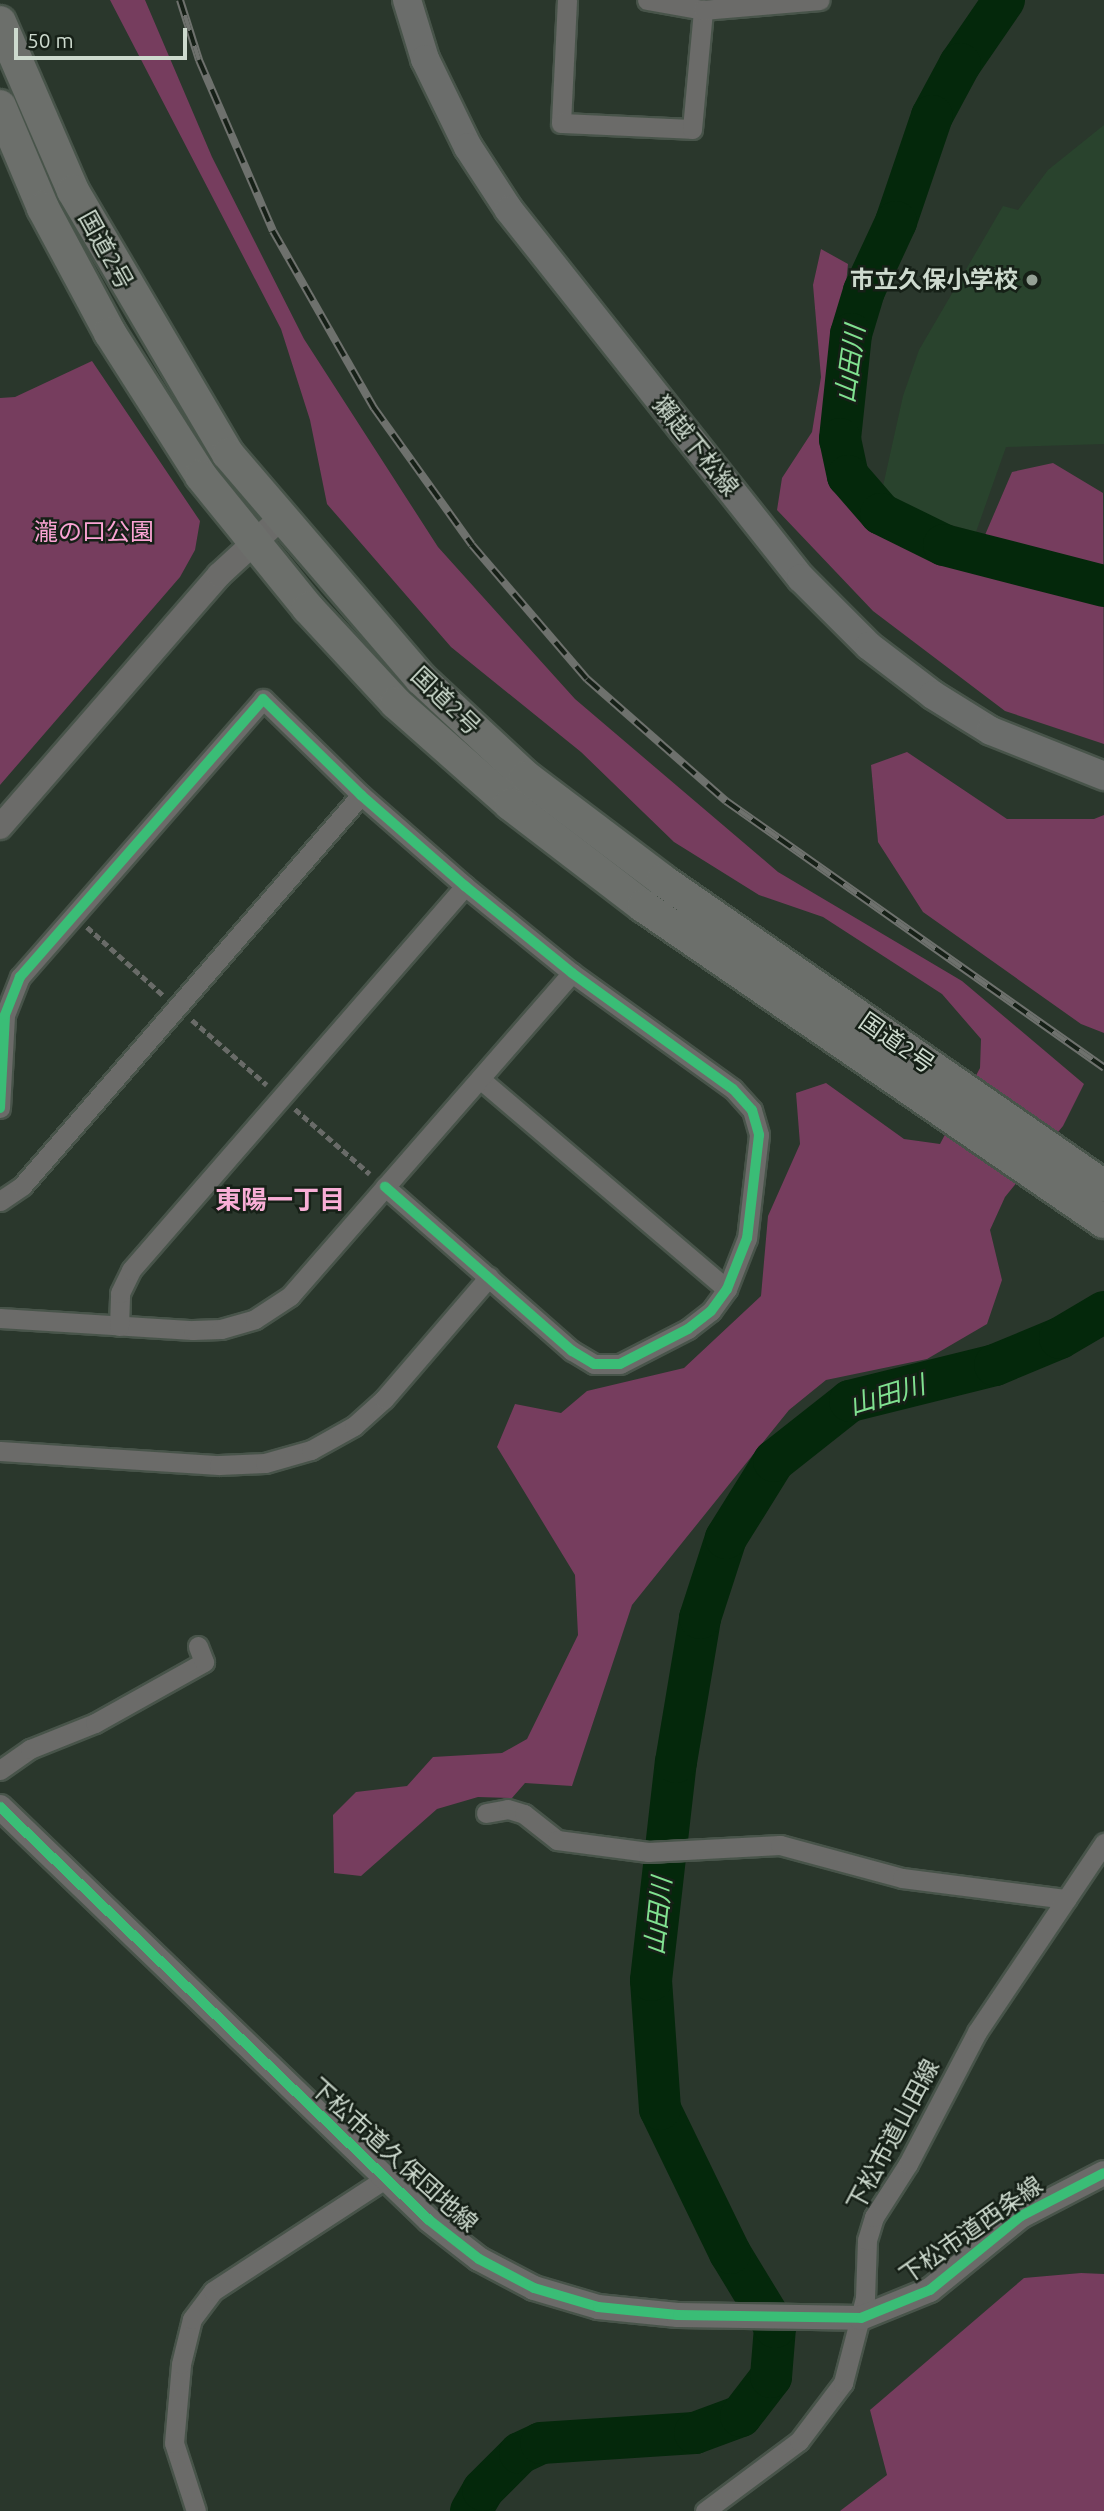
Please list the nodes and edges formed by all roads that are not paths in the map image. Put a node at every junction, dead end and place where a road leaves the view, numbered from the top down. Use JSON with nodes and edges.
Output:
{"nodes":[{"id":1,"x":407,"y":0,"type":"edge"},
{"id":2,"x":567,"y":0,"type":"edge"},
{"id":3,"x":647,"y":0,"type":"edge"},
{"id":4,"x":820,"y":0,"type":"edge"},
{"id":5,"x":703,"y":10,"type":"junction"},
{"id":6,"x":0,"y":22,"type":"edge"},
{"id":7,"x":0,"y":106,"type":"edge"},
{"id":8,"x":280,"y":519,"type":"junction"},
{"id":9,"x":253,"y":541,"type":"junction"},
{"id":10,"x":1104,"y":776,"type":"edge"},
{"id":11,"x":361,"y":795,"type":"junction"},
{"id":12,"x":0,"y":827,"type":"edge"},
{"id":13,"x":465,"y":886,"type":"junction"},
{"id":14,"x":572,"y":973,"type":"junction"},
{"id":15,"x":480,"y":1079,"type":"junction"},
{"id":16,"x":938,"y":1089,"type":"junction"},
{"id":17,"x":0,"y":1108,"type":"edge"},
{"id":18,"x":1104,"y":1186,"type":"edge"},
{"id":19,"x":385,"y":1187,"type":"junction"},
{"id":20,"x":0,"y":1201,"type":"edge"},
{"id":21,"x":1104,"y":1222,"type":"edge"},
{"id":22,"x":489,"y":1278,"type":"junction"},
{"id":23,"x":727,"y":1289,"type":"junction"},
{"id":24,"x":0,"y":1318,"type":"edge"},
{"id":25,"x":119,"y":1326,"type":"junction"},
{"id":26,"x":0,"y":1451,"type":"edge"},
{"id":27,"x":198,"y":1646,"type":"dead end"},
{"id":28,"x":0,"y":1770,"type":"edge"},
{"id":29,"x":0,"y":1807,"type":"edge"},
{"id":30,"x":486,"y":1813,"type":"dead end"},
{"id":31,"x":1104,"y":1843,"type":"edge"},
{"id":32,"x":1067,"y":1899,"type":"junction"},
{"id":33,"x":1104,"y":2173,"type":"edge"},
{"id":34,"x":384,"y":2179,"type":"junction"},
{"id":35,"x":861,"y":2318,"type":"junction"},
{"id":36,"x":196,"y":2511,"type":"edge"},
{"id":37,"x":705,"y":2511,"type":"edge"}],
"edges":[{"from":1,"to":10,"type":"main road","name":"獺越下松線"},
{"from":2,"to":5,"type":"street"},
{"from":3,"to":5,"type":"street"},
{"from":4,"to":5,"type":"street"},
{"from":6,"to":8,"type":"highway","name":"国道2号"},
{"from":7,"to":9,"type":"highway","name":"国道2号"},
{"from":8,"to":9,"type":"street"},
{"from":8,"to":16,"type":"highway","name":"国道2号"},
{"from":9,"to":12,"type":"street"},
{"from":9,"to":16,"type":"highway","name":"国道2号"},
{"from":11,"to":13,"type":"street"},
{"from":11,"to":17,"type":"street"},
{"from":11,"to":20,"type":"street"},
{"from":13,"to":14,"type":"street"},
{"from":13,"to":25,"type":"street"},
{"from":14,"to":15,"type":"street"},
{"from":14,"to":23,"type":"street"},
{"from":15,"to":19,"type":"street"},
{"from":15,"to":23,"type":"street"},
{"from":16,"to":18,"type":"highway","name":"国道2号"},
{"from":16,"to":21,"type":"highway","name":"国道2号"},
{"from":19,"to":22,"type":"street"},
{"from":19,"to":25,"type":"street"},
{"from":22,"to":23,"type":"street"},
{"from":22,"to":26,"type":"street"},
{"from":24,"to":25,"type":"street"},
{"from":27,"to":28,"type":"street"},
{"from":29,"to":34,"type":"street","name":"下松市道久保団地線"},
{"from":30,"to":32,"type":"street"},
{"from":31,"to":32,"type":"street","name":"下松市道山田線"},
{"from":32,"to":35,"type":"street","name":"下松市道山田線"},
{"from":33,"to":35,"type":"street","name":"下松市道西条線"},
{"from":34,"to":35,"type":"street","name":"下松市道久保団地線"},
{"from":34,"to":36,"type":"street"},
{"from":35,"to":37,"type":"street","name":"下松市道山田線"}]}
